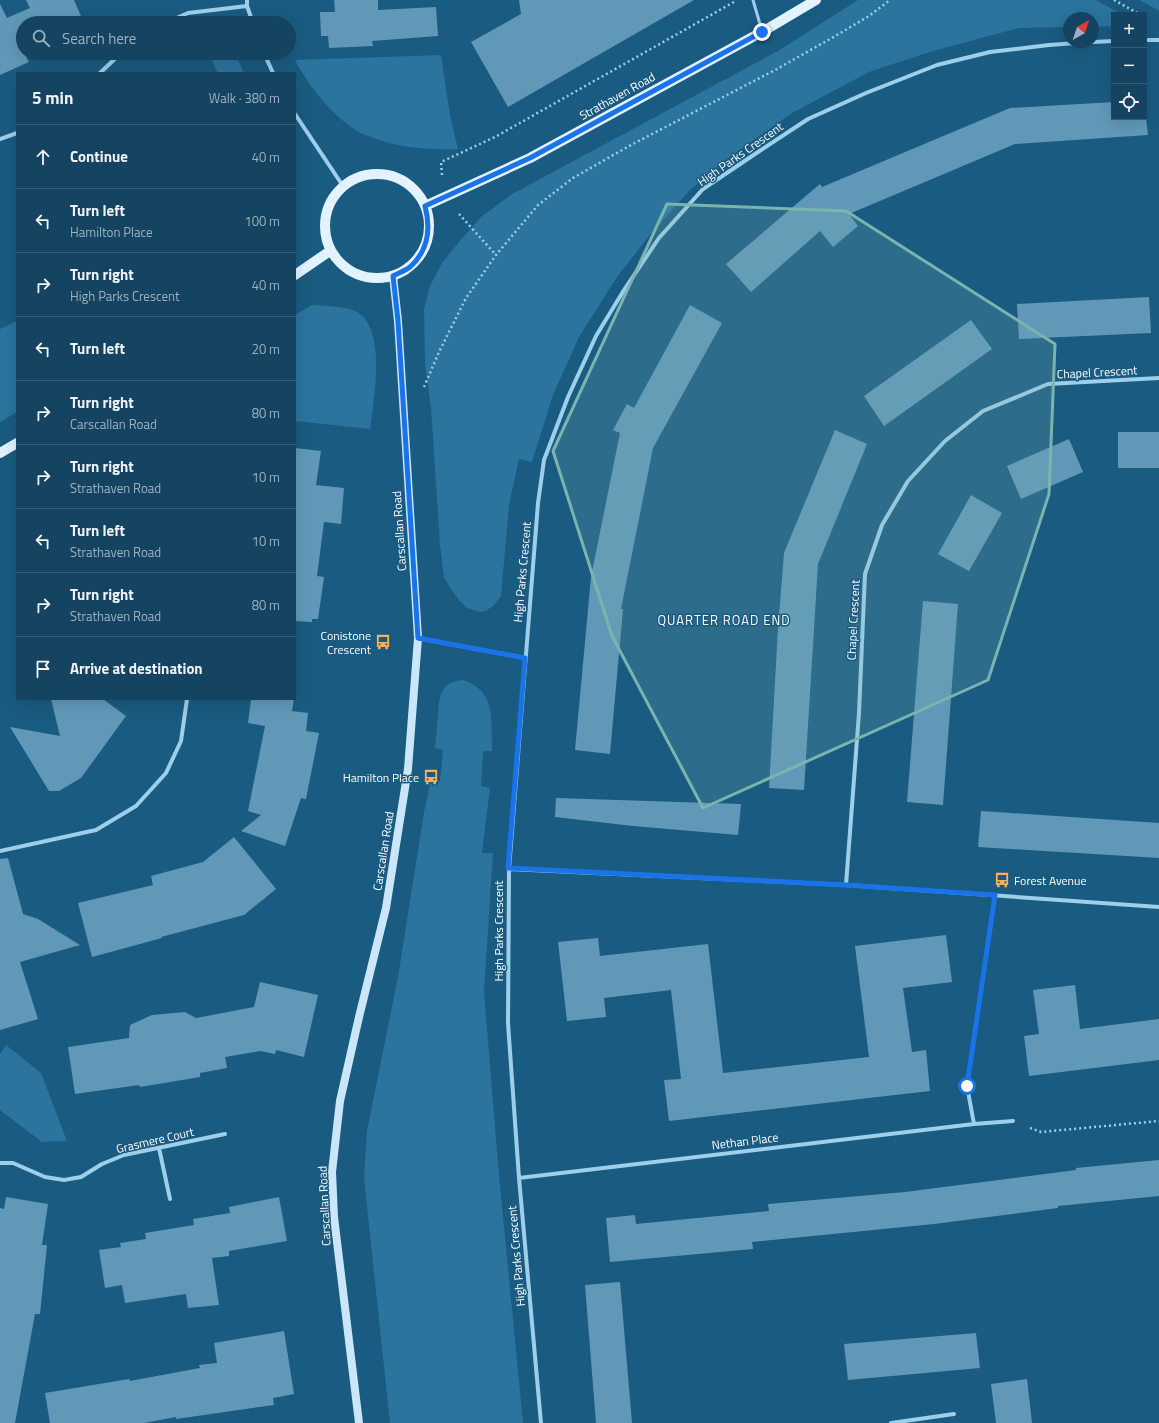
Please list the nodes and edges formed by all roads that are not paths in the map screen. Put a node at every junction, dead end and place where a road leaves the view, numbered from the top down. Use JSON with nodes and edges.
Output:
{"nodes":[{"id":1,"x":247,"y":0,"type":"edge"},
{"id":2,"x":753,"y":0,"type":"edge"},
{"id":3,"x":816,"y":0,"type":"edge"},
{"id":4,"x":247,"y":6,"type":"junction"},
{"id":5,"x":180,"y":16,"type":"edge"},
{"id":6,"x":251,"y":16,"type":"edge"},
{"id":7,"x":762,"y":32,"type":"junction"},
{"id":8,"x":1147,"y":40,"type":"edge"},
{"id":9,"x":1159,"y":40,"type":"edge"},
{"id":10,"x":1111,"y":41,"type":"edge"},
{"id":11,"x":1099,"y":42,"type":"edge"},
{"id":12,"x":1063,"y":44,"type":"edge"},
{"id":13,"x":114,"y":60,"type":"edge"},
{"id":14,"x":267,"y":60,"type":"edge"},
{"id":15,"x":101,"y":72,"type":"edge"},
{"id":16,"x":273,"y":72,"type":"edge"},
{"id":17,"x":296,"y":116,"type":"edge"},
{"id":18,"x":16,"y":132,"type":"edge"},
{"id":19,"x":0,"y":139,"type":"edge"},
{"id":20,"x":343,"y":186,"type":"junction"},
{"id":21,"x":425,"y":206,"type":"junction"},
{"id":22,"x":330,"y":251,"type":"junction"},
{"id":23,"x":296,"y":274,"type":"edge"},
{"id":24,"x":393,"y":276,"type":"junction"},
{"id":25,"x":1159,"y":378,"type":"edge"},
{"id":26,"x":16,"y":444,"type":"edge"},
{"id":27,"x":0,"y":453,"type":"edge"},
{"id":28,"x":418,"y":638,"type":"junction"},
{"id":29,"x":525,"y":658,"type":"junction"},
{"id":30,"x":186,"y":700,"type":"edge"},
{"id":31,"x":0,"y":851,"type":"edge"},
{"id":32,"x":508,"y":868,"type":"junction"},
{"id":33,"x":846,"y":885,"type":"junction"},
{"id":34,"x":1159,"y":907,"type":"edge"},
{"id":35,"x":967,"y":1086,"type":"road end"},
{"id":36,"x":1012,"y":1121,"type":"road end"},
{"id":37,"x":974,"y":1124,"type":"junction"},
{"id":38,"x":225,"y":1134,"type":"dead end"},
{"id":39,"x":159,"y":1148,"type":"junction"},
{"id":40,"x":0,"y":1163,"type":"edge"},
{"id":41,"x":519,"y":1178,"type":"junction"},
{"id":42,"x":170,"y":1199,"type":"dead end"},
{"id":43,"x":954,"y":1414,"type":"dead end"},
{"id":44,"x":917,"y":1421,"type":"edge"},
{"id":45,"x":359,"y":1423,"type":"edge"},
{"id":46,"x":541,"y":1423,"type":"edge"},
{"id":47,"x":891,"y":1423,"type":"edge"}],
"edges":[{"from":1,"to":4,"type":"street"},
{"from":2,"to":7,"type":"lane"},
{"from":3,"to":7,"type":"main road","name":"Strathaven Road"},
{"from":4,"to":5,"type":"street"},
{"from":4,"to":6,"type":"street"},
{"from":7,"to":21,"type":"main road","name":"Strathaven Road"},
{"from":8,"to":9,"type":"street"},
{"from":10,"to":11,"type":"street","name":"High Parks Crescent"},
{"from":12,"to":29,"type":"street","name":"High Parks Crescent"},
{"from":13,"to":15,"type":"street"},
{"from":14,"to":16,"type":"street"},
{"from":17,"to":20,"type":"street"},
{"from":18,"to":19,"type":"street"},
{"from":20,"to":21,"type":"main road"},
{"from":20,"to":22,"type":"main road"},
{"from":21,"to":24,"type":"main road"},
{"from":22,"to":23,"type":"main road"},
{"from":22,"to":24,"type":"main road"},
{"from":24,"to":28,"type":"street","name":"Carscallan Road"},
{"from":25,"to":33,"type":"street","name":"Chapel Crescent"},
{"from":26,"to":27,"type":"main road"},
{"from":28,"to":29,"type":"street"},
{"from":28,"to":45,"type":"street","name":"Carscallan Road"},
{"from":29,"to":32,"type":"street","name":"High Parks Crescent"},
{"from":30,"to":31,"type":"street"},
{"from":32,"to":33,"type":"street"},
{"from":32,"to":41,"type":"street","name":"High Parks Crescent"},
{"from":33,"to":34,"type":"street"},
{"from":35,"to":37,"type":"street"},
{"from":36,"to":37,"type":"street","name":"Nethan Place"},
{"from":37,"to":41,"type":"street","name":"Nethan Place"},
{"from":38,"to":39,"type":"street","name":"Grasmere Court"},
{"from":39,"to":40,"type":"street","name":"Grasmere Court"},
{"from":39,"to":42,"type":"street"},
{"from":41,"to":46,"type":"street","name":"High Parks Crescent"},
{"from":43,"to":44,"type":"street"},
{"from":44,"to":47,"type":"street"}]}
